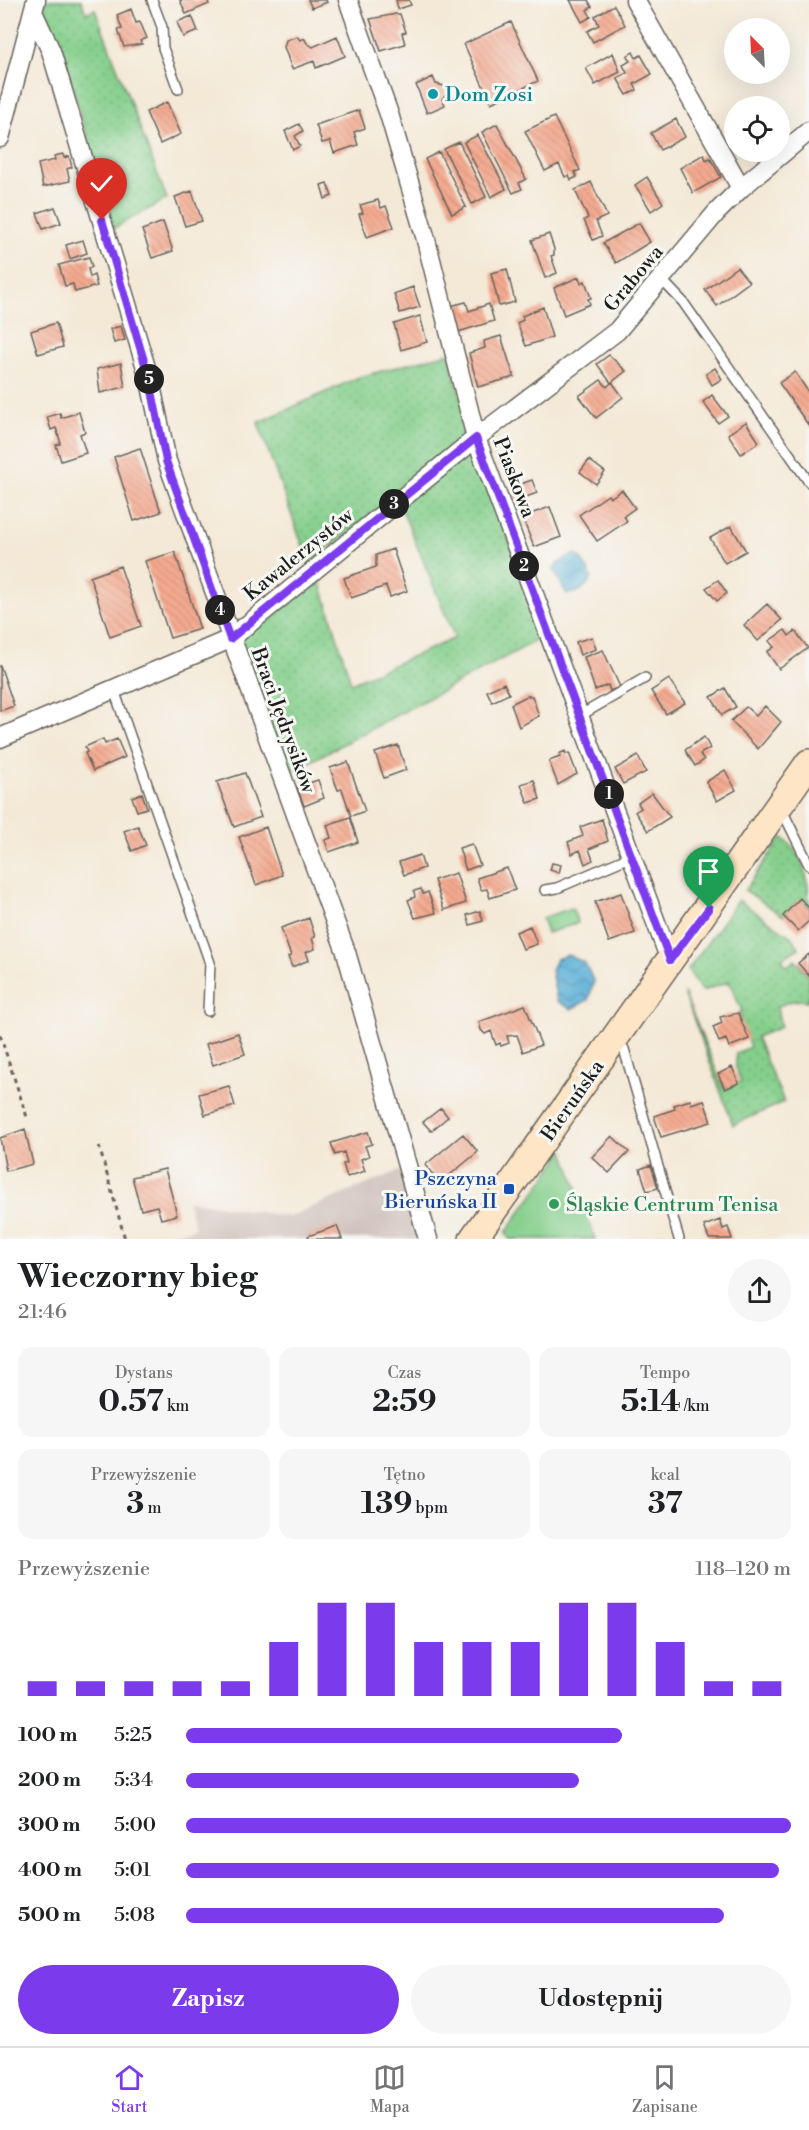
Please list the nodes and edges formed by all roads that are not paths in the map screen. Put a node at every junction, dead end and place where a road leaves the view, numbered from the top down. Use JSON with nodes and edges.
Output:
{"nodes":[{"id":1,"x":152,"y":0,"type":"edge"},
{"id":2,"x":348,"y":0,"type":"edge"},
{"id":3,"x":635,"y":0,"type":"edge"},
{"id":4,"x":34,"y":6,"type":"edge"},
{"id":5,"x":178,"y":89,"type":"dead end"},
{"id":6,"x":809,"y":131,"type":"edge"},
{"id":7,"x":0,"y":138,"type":"edge"},
{"id":8,"x":741,"y":188,"type":"junction"},
{"id":9,"x":662,"y":280,"type":"junction"},
{"id":10,"x":476,"y":438,"type":"junction"},
{"id":11,"x":809,"y":482,"type":"edge"},
{"id":12,"x":230,"y":639,"type":"junction"},
{"id":13,"x":645,"y":678,"type":"dead end"},
{"id":14,"x":114,"y":690,"type":"junction"},
{"id":15,"x":581,"y":716,"type":"junction"},
{"id":16,"x":0,"y":738,"type":"edge"},
{"id":17,"x":809,"y":763,"type":"edge"},
{"id":18,"x":779,"y":806,"type":"junction"},
{"id":19,"x":632,"y":856,"type":"junction"},
{"id":20,"x":809,"y":865,"type":"edge"},
{"id":21,"x":545,"y":890,"type":"dead end"},
{"id":22,"x":670,"y":960,"type":"junction"},
{"id":23,"x":208,"y":1011,"type":"dead end"},
{"id":24,"x":624,"y":1049,"type":"dead end"},
{"id":25,"x":428,"y":1239,"type":"edge"},
{"id":26,"x":473,"y":1239,"type":"edge"},
{"id":27,"x":679,"y":1239,"type":"edge"}],
"edges":[{"from":1,"to":5,"type":"lane"},
{"from":2,"to":10,"type":"street","name":"Piaskowa"},
{"from":3,"to":8,"type":"street"},
{"from":4,"to":7,"type":"street"},
{"from":4,"to":12,"type":"street","name":"Braci Jędrysików"},
{"from":6,"to":8,"type":"street","name":"Grabowa"},
{"from":8,"to":9,"type":"street","name":"Grabowa"},
{"from":9,"to":10,"type":"street","name":"Grabowa"},
{"from":9,"to":11,"type":"lane"},
{"from":10,"to":12,"type":"street","name":"Kawalerzystów"},
{"from":10,"to":15,"type":"street","name":"Piaskowa"},
{"from":12,"to":14,"type":"street","name":"Kawalerzystów"},
{"from":12,"to":25,"type":"street","name":"Braci Jędrysików"},
{"from":13,"to":15,"type":"lane"},
{"from":14,"to":16,"type":"street","name":"Kawalerzystów"},
{"from":14,"to":23,"type":"lane"},
{"from":15,"to":19,"type":"street","name":"Piaskowa"},
{"from":17,"to":18,"type":"main road","name":"Bieruńska"},
{"from":18,"to":20,"type":"lane"},
{"from":18,"to":22,"type":"main road","name":"Bieruńska"},
{"from":19,"to":21,"type":"lane"},
{"from":19,"to":22,"type":"street","name":"Piaskowa"},
{"from":22,"to":26,"type":"main road","name":"Bieruńska"},
{"from":24,"to":27,"type":"lane"}]}
